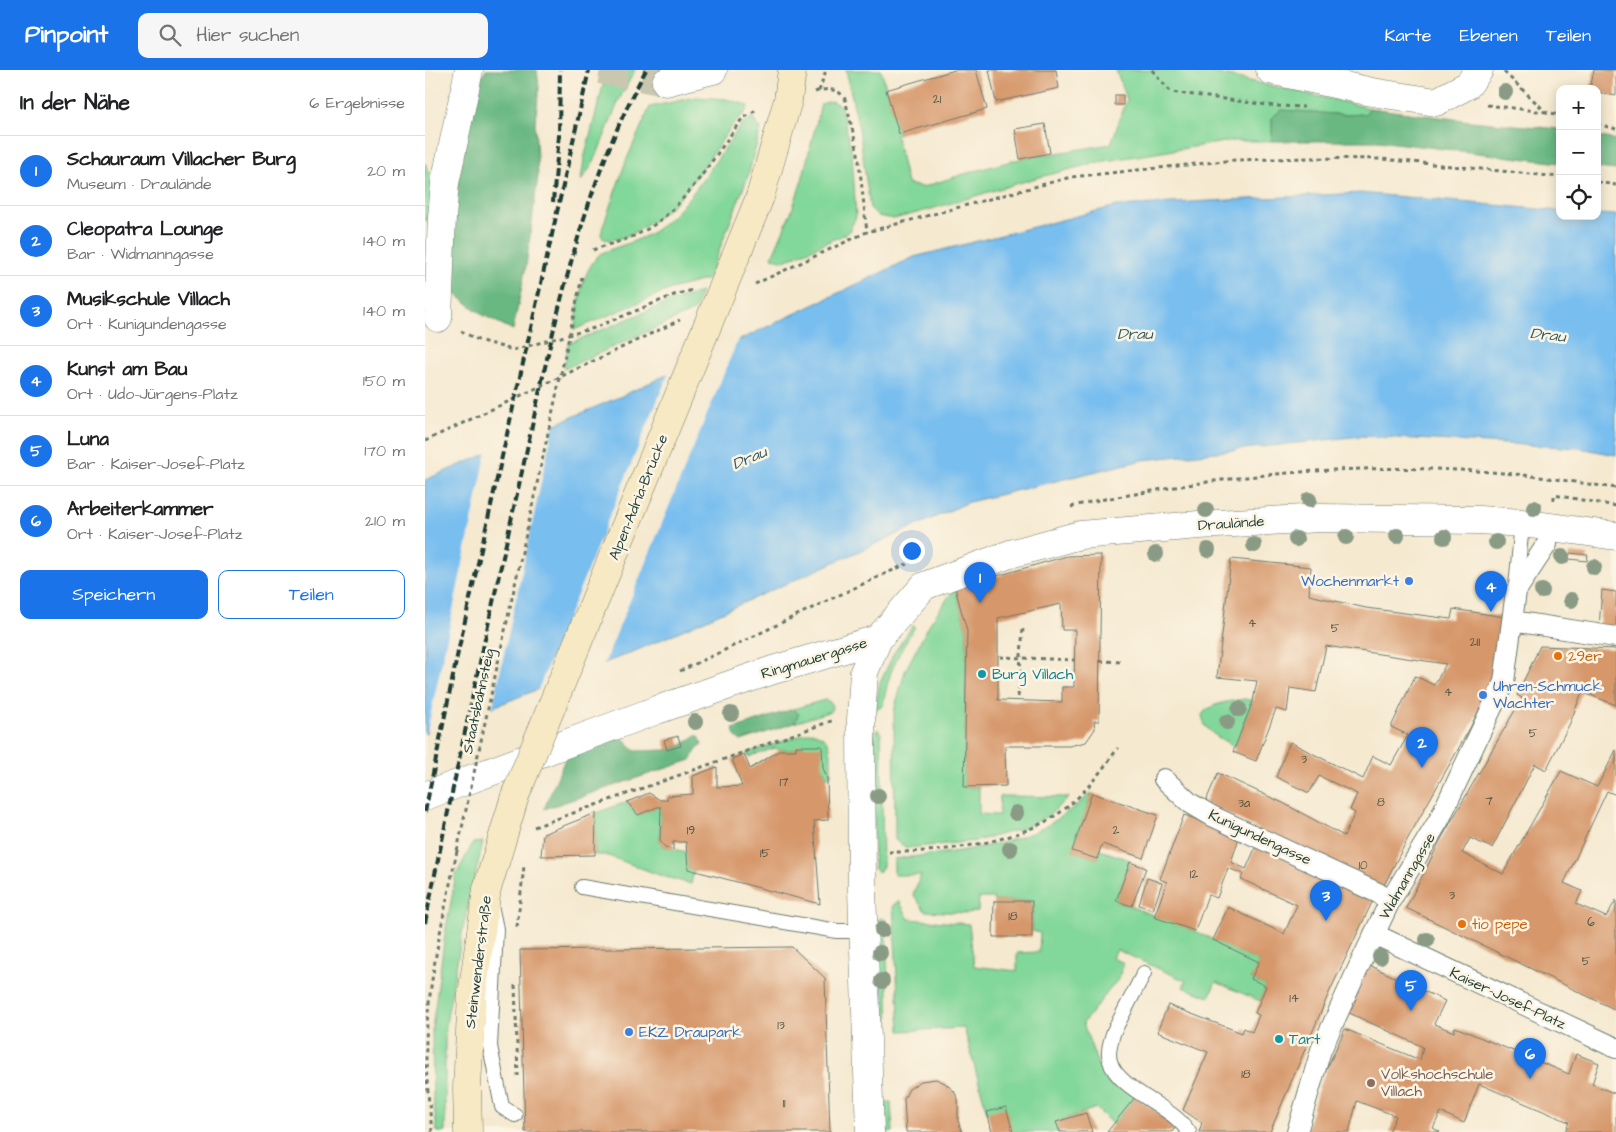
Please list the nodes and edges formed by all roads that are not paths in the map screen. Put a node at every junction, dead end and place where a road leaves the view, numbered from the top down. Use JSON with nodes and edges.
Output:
{"nodes":[{"id":1,"x":469,"y":70,"type":"edge"},
{"id":2,"x":713,"y":70,"type":"edge"},
{"id":3,"x":793,"y":70,"type":"edge"},
{"id":4,"x":1270,"y":70,"type":"edge"},
{"id":5,"x":1479,"y":70,"type":"edge"},
{"id":6,"x":666,"y":82,"type":"tunnel mouth"},
{"id":7,"x":438,"y":318,"type":"road end"},
{"id":8,"x":1522,"y":523,"type":"junction"},
{"id":9,"x":1616,"y":536,"type":"edge"},
{"id":10,"x":1547,"y":544,"type":"dead end"},
{"id":11,"x":1516,"y":591,"type":"junction"},
{"id":12,"x":1512,"y":621,"type":"junction"},
{"id":13,"x":1616,"y":637,"type":"edge"},
{"id":14,"x":878,"y":639,"type":"junction"},
{"id":15,"x":1164,"y":779,"type":"dead end"},
{"id":16,"x":425,"y":796,"type":"edge"},
{"id":17,"x":515,"y":796,"type":"joint"},
{"id":18,"x":582,"y":887,"type":"dead end"},
{"id":19,"x":487,"y":889,"type":"junction"},
{"id":20,"x":1390,"y":900,"type":"junction"},
{"id":21,"x":863,"y":931,"type":"junction"},
{"id":22,"x":1374,"y":934,"type":"junction"},
{"id":23,"x":1145,"y":973,"type":"dead end"},
{"id":24,"x":1616,"y":1048,"type":"edge"},
{"id":25,"x":515,"y":1115,"type":"dead end"},
{"id":26,"x":468,"y":1132,"type":"edge"},
{"id":27,"x":870,"y":1132,"type":"edge"},
{"id":28,"x":1189,"y":1132,"type":"edge"},
{"id":29,"x":1297,"y":1132,"type":"edge"}],
"edges":[{"from":1,"to":7,"type":"street"},
{"from":2,"to":6,"type":"street"},
{"from":3,"to":17,"type":"main road","name":"Alpen-Adria-Brücke","bridge":true},
{"from":4,"to":5,"type":"street"},
{"from":8,"to":9,"type":"street","name":"Draulände"},
{"from":8,"to":11,"type":"lane"},
{"from":8,"to":14,"type":"street","name":"Draulände"},
{"from":10,"to":11,"type":"street"},
{"from":11,"to":12,"type":"street","name":"Widmanngasse"},
{"from":12,"to":13,"type":"street"},
{"from":12,"to":20,"type":"street","name":"Widmanngasse"},
{"from":14,"to":16,"type":"street","name":"Ringmauergasse"},
{"from":14,"to":21,"type":"street","name":"Ringmauergasse"},
{"from":15,"to":20,"type":"street","name":"Kunigundengasse"},
{"from":17,"to":19,"type":"main road","name":"Steinwenderstraße"},
{"from":18,"to":21,"type":"lane"},
{"from":19,"to":25,"type":"lane"},
{"from":19,"to":26,"type":"main road","name":"Steinwenderstraße"},
{"from":20,"to":22,"type":"street","name":"Widmanngasse"},
{"from":21,"to":27,"type":"street","name":"Ringmauergasse"},
{"from":22,"to":24,"type":"street","name":"Kaiser-Josef-Platz"},
{"from":22,"to":29,"type":"street","name":"Widmanngasse"},
{"from":23,"to":28,"type":"lane"}]}
